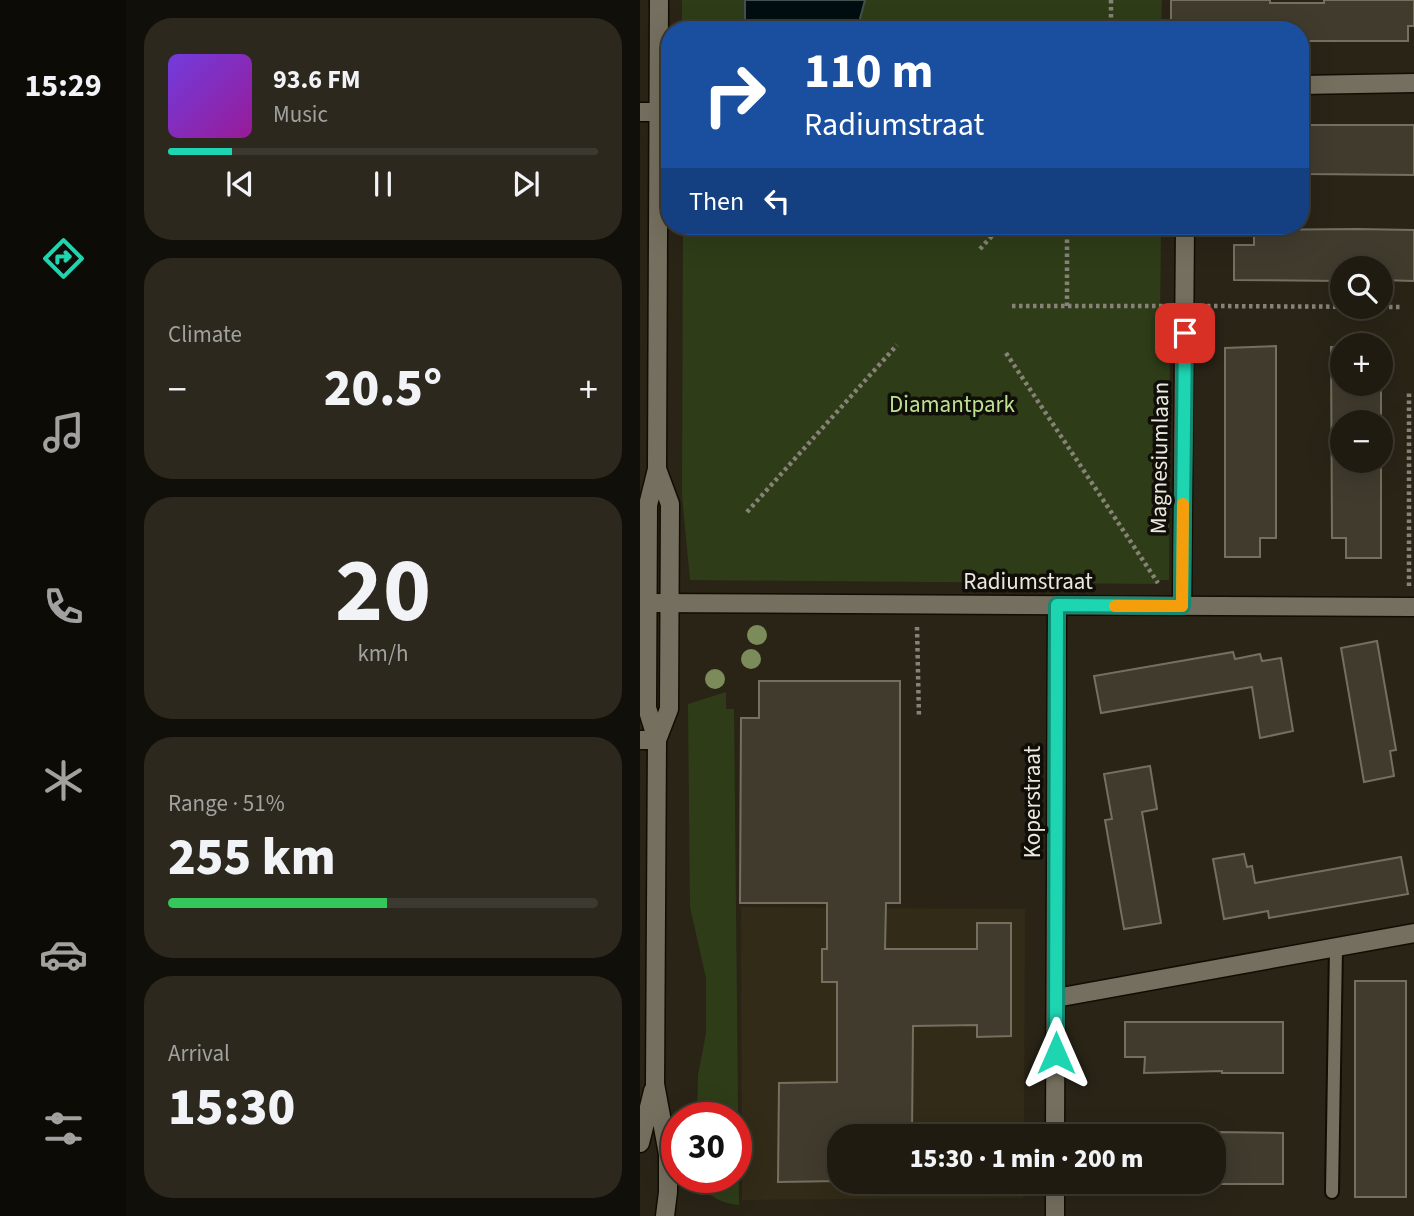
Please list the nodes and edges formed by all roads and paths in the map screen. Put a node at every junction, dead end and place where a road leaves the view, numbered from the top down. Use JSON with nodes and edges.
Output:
{"nodes":[{"id":1,"x":659,"y":0,"type":"edge"},
{"id":2,"x":1111,"y":0,"type":"edge"},
{"id":3,"x":1111,"y":21,"type":"edge"},
{"id":4,"x":1414,"y":83,"type":"edge"},
{"id":5,"x":1309,"y":85,"type":"edge"},
{"id":6,"x":640,"y":112,"type":"edge"},
{"id":7,"x":659,"y":112,"type":"junction"},
{"id":8,"x":992,"y":235,"type":"edge"},
{"id":9,"x":1067,"y":235,"type":"edge"},
{"id":10,"x":1185,"y":235,"type":"edge"},
{"id":11,"x":980,"y":250,"type":"dead end"},
{"id":12,"x":1013,"y":306,"type":"dead end"},
{"id":13,"x":1067,"y":306,"type":"junction"},
{"id":14,"x":1185,"y":306,"type":"junction"},
{"id":15,"x":1402,"y":307,"type":"dead end"},
{"id":16,"x":897,"y":345,"type":"dead end"},
{"id":17,"x":1006,"y":353,"type":"dead end"},
{"id":18,"x":1409,"y":391,"type":"dead end"},
{"id":19,"x":657,"y":468,"type":"junction"},
{"id":20,"x":747,"y":512,"type":"dead end"},
{"id":21,"x":647,"y":603,"type":"junction"},
{"id":22,"x":669,"y":603,"type":"junction"},
{"id":23,"x":916,"y":605,"type":"junction"},
{"id":24,"x":1057,"y":605,"type":"junction"},
{"id":25,"x":1182,"y":606,"type":"junction"},
{"id":26,"x":1411,"y":607,"type":"edge"},
{"id":27,"x":919,"y":718,"type":"dead end"},
{"id":28,"x":648,"y":740,"type":"edge"},
{"id":29,"x":1414,"y":933,"type":"edge"},
{"id":30,"x":1335,"y":948,"type":"junction"},
{"id":31,"x":647,"y":991,"type":"edge"},
{"id":32,"x":1056,"y":998,"type":"junction"},
{"id":33,"x":655,"y":1084,"type":"junction"},
{"id":34,"x":1055,"y":1124,"type":"edge"},
{"id":35,"x":640,"y":1143,"type":"edge"},
{"id":36,"x":1332,"y":1192,"type":"dead end"},
{"id":37,"x":1055,"y":1194,"type":"edge"},
{"id":38,"x":665,"y":1216,"type":"edge"},
{"id":39,"x":1055,"y":1216,"type":"edge"}],
"edges":[{"from":1,"to":7,"type":"street"},
{"from":2,"to":3,"type":"path"},
{"from":4,"to":5,"type":"street"},
{"from":6,"to":7,"type":"street"},
{"from":7,"to":19,"type":"street"},
{"from":8,"to":11,"type":"path"},
{"from":9,"to":13,"type":"path"},
{"from":10,"to":14,"type":"street","name":"Magnesiumlaan"},
{"from":12,"to":13,"type":"path"},
{"from":13,"to":14,"type":"path"},
{"from":14,"to":15,"type":"path"},
{"from":14,"to":25,"type":"street","name":"Magnesiumlaan"},
{"from":16,"to":20,"type":"path"},
{"from":17,"to":25,"type":"path"},
{"from":18,"to":26,"type":"path"},
{"from":19,"to":21,"type":"street"},
{"from":19,"to":22,"type":"street"},
{"from":21,"to":22,"type":"street","name":"Radiumstraat"},
{"from":21,"to":28,"type":"street"},
{"from":22,"to":23,"type":"street","name":"Radiumstraat"},
{"from":22,"to":28,"type":"street"},
{"from":23,"to":24,"type":"street","name":"Radiumstraat"},
{"from":23,"to":27,"type":"path"},
{"from":24,"to":25,"type":"street","name":"Radiumstraat"},
{"from":24,"to":32,"type":"street","name":"Koperstraat"},
{"from":25,"to":26,"type":"street","name":"Radiumstraat"},
{"from":28,"to":31,"type":"street"},
{"from":29,"to":30,"type":"street"},
{"from":30,"to":32,"type":"street"},
{"from":30,"to":36,"type":"lane"},
{"from":31,"to":33,"type":"street"},
{"from":32,"to":34,"type":"street","name":"Koperstraat"},
{"from":33,"to":35,"type":"street"},
{"from":33,"to":38,"type":"street"},
{"from":37,"to":39,"type":"street"}]}
